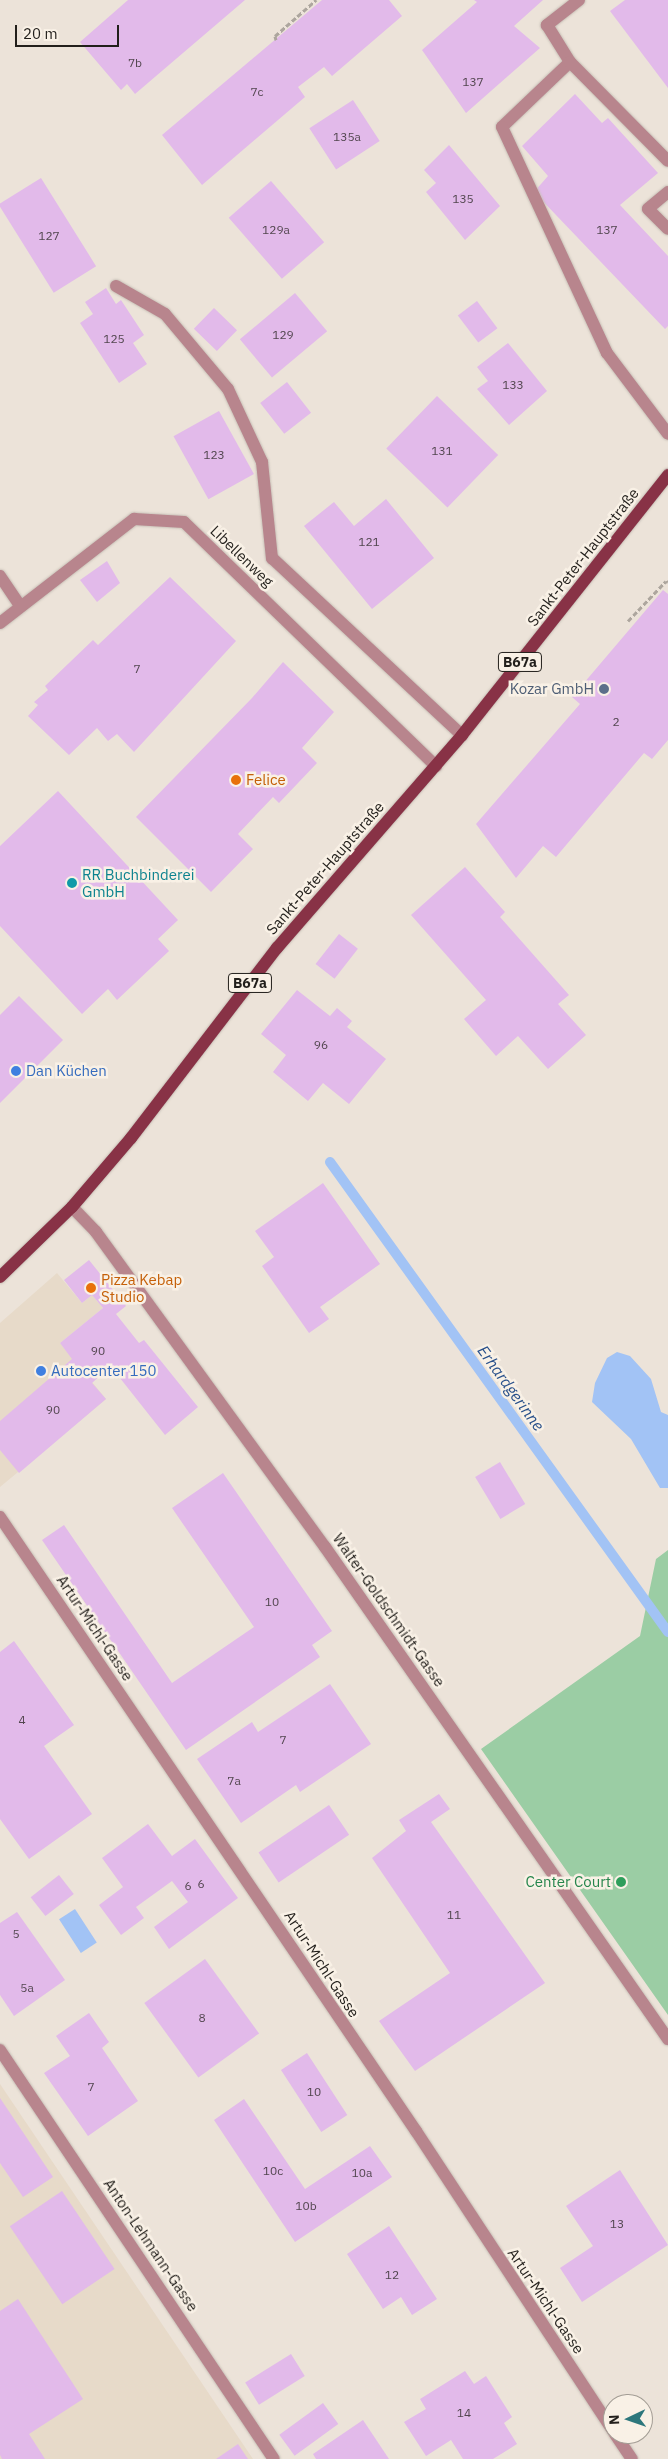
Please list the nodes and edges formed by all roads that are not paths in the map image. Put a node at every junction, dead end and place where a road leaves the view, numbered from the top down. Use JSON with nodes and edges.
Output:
{"nodes":[{"id":1,"x":579,"y":0,"type":"edge"},
{"id":2,"x":570,"y":62,"type":"junction"},
{"id":3,"x":668,"y":161,"type":"edge"},
{"id":4,"x":668,"y":192,"type":"edge"},
{"id":5,"x":668,"y":229,"type":"edge"},
{"id":6,"x":116,"y":286,"type":"dead end"},
{"id":7,"x":668,"y":434,"type":"edge"},
{"id":8,"x":668,"y":474,"type":"edge"},
{"id":9,"x":0,"y":576,"type":"edge"},
{"id":10,"x":20,"y":606,"type":"junction"},
{"id":11,"x":0,"y":623,"type":"edge"},
{"id":12,"x":462,"y":735,"type":"junction"},
{"id":13,"x":436,"y":766,"type":"junction"},
{"id":14,"x":72,"y":1207,"type":"junction"},
{"id":15,"x":0,"y":1277,"type":"edge"},
{"id":16,"x":0,"y":1518,"type":"edge"},
{"id":17,"x":668,"y":2039,"type":"edge"},
{"id":18,"x":0,"y":2050,"type":"edge"},
{"id":19,"x":603,"y":2416,"type":"edge"},
{"id":20,"x":622,"y":2444,"type":"edge"},
{"id":21,"x":274,"y":2459,"type":"edge"},
{"id":22,"x":632,"y":2459,"type":"edge"}],
"edges":[{"from":1,"to":2,"type":"street"},
{"from":2,"to":3,"type":"street"},
{"from":2,"to":7,"type":"street"},
{"from":4,"to":5,"type":"street"},
{"from":6,"to":12,"type":"street"},
{"from":8,"to":12,"type":"main road","name":"Sankt-Peter-Hauptstraße","number":"B67a"},
{"from":9,"to":10,"type":"street"},
{"from":10,"to":11,"type":"street","name":"Libellenweg"},
{"from":10,"to":13,"type":"street","name":"Libellenweg"},
{"from":12,"to":13,"type":"main road","name":"Sankt-Peter-Hauptstraße","number":"B67a"},
{"from":13,"to":14,"type":"main road","name":"Sankt-Peter-Hauptstraße","number":"B67a"},
{"from":14,"to":15,"type":"main road","name":"Sankt-Peter-Hauptstraße","number":"B67a"},
{"from":14,"to":17,"type":"street","name":"Walter-Goldschmidt-Gasse"},
{"from":16,"to":19,"type":"street","name":"Artur-Michl-Gasse"},
{"from":18,"to":21,"type":"street","name":"Anton-Lehmann-Gasse"},
{"from":20,"to":22,"type":"street"}]}
